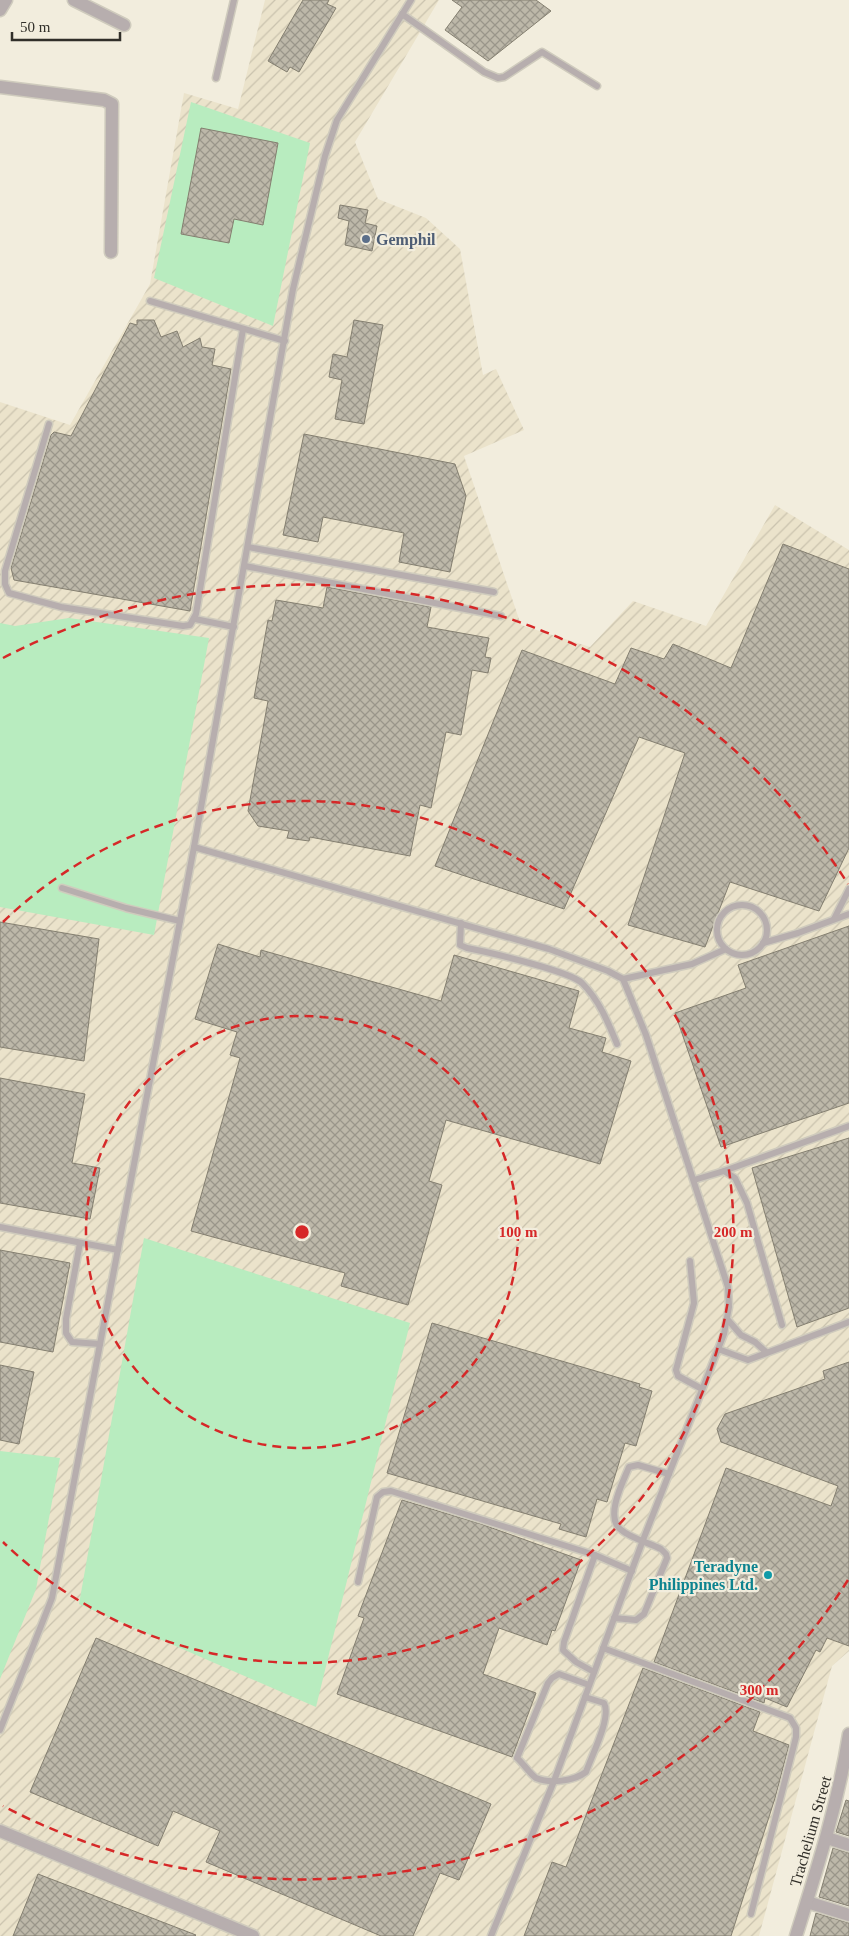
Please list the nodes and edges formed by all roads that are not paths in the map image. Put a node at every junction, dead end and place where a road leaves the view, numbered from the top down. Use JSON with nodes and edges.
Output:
{"nodes":[{"id":1,"x":6,"y":0,"type":"edge"},
{"id":2,"x":74,"y":0,"type":"edge"},
{"id":3,"x":234,"y":0,"type":"edge"},
{"id":4,"x":411,"y":0,"type":"edge"},
{"id":5,"x":0,"y":10,"type":"edge"},
{"id":6,"x":402,"y":14,"type":"junction"},
{"id":7,"x":124,"y":25,"type":"dead end"},
{"id":8,"x":216,"y":78,"type":"dead end"},
{"id":9,"x":597,"y":86,"type":"dead end"},
{"id":10,"x":0,"y":87,"type":"edge"},
{"id":11,"x":111,"y":252,"type":"dead end"},
{"id":12,"x":150,"y":301,"type":"dead end"},
{"id":13,"x":243,"y":328,"type":"junction"},
{"id":14,"x":285,"y":340,"type":"junction"},
{"id":15,"x":49,"y":424,"type":"dead end"},
{"id":16,"x":248,"y":547,"type":"junction"},
{"id":17,"x":245,"y":566,"type":"junction"},
{"id":18,"x":494,"y":592,"type":"dead end"},
{"id":19,"x":501,"y":616,"type":"dead end"},
{"id":20,"x":195,"y":619,"type":"junction"},
{"id":21,"x":234,"y":627,"type":"junction"},
{"id":22,"x":194,"y":847,"type":"junction"},
{"id":23,"x":62,"y":888,"type":"dead end"},
{"id":24,"x":849,"y":889,"type":"edge"},
{"id":25,"x":849,"y":914,"type":"edge"},
{"id":26,"x":834,"y":919,"type":"junction"},
{"id":27,"x":180,"y":921,"type":"junction"},
{"id":28,"x":461,"y":923,"type":"junction"},
{"id":29,"x":763,"y":943,"type":"junction"},
{"id":30,"x":726,"y":949,"type":"junction"},
{"id":31,"x":623,"y":979,"type":"junction"},
{"id":32,"x":617,"y":1044,"type":"dead end"},
{"id":33,"x":849,"y":1126,"type":"edge"},
{"id":34,"x":724,"y":1171,"type":"junction"},
{"id":35,"x":694,"y":1180,"type":"junction"},
{"id":36,"x":0,"y":1227,"type":"edge"},
{"id":37,"x":80,"y":1243,"type":"junction"},
{"id":38,"x":118,"y":1250,"type":"junction"},
{"id":39,"x":690,"y":1261,"type":"dead end"},
{"id":40,"x":728,"y":1320,"type":"junction"},
{"id":41,"x":849,"y":1322,"type":"edge"},
{"id":42,"x":782,"y":1325,"type":"dead end"},
{"id":43,"x":100,"y":1344,"type":"junction"},
{"id":44,"x":718,"y":1349,"type":"junction"},
{"id":45,"x":766,"y":1352,"type":"junction"},
{"id":46,"x":702,"y":1389,"type":"junction"},
{"id":47,"x":669,"y":1474,"type":"junction"},
{"id":48,"x":643,"y":1540,"type":"junction"},
{"id":49,"x":595,"y":1555,"type":"junction"},
{"id":50,"x":632,"y":1571,"type":"junction"},
{"id":51,"x":358,"y":1582,"type":"dead end"},
{"id":52,"x":614,"y":1618,"type":"junction"},
{"id":53,"x":603,"y":1648,"type":"junction"},
{"id":54,"x":594,"y":1672,"type":"junction"},
{"id":55,"x":589,"y":1686,"type":"junction"},
{"id":56,"x":585,"y":1697,"type":"junction"},
{"id":57,"x":0,"y":1730,"type":"edge"},
{"id":58,"x":849,"y":1734,"type":"edge"},
{"id":59,"x":554,"y":1781,"type":"junction"},
{"id":60,"x":845,"y":1784,"type":"edge"},
{"id":61,"x":0,"y":1831,"type":"edge"},
{"id":62,"x":827,"y":1838,"type":"junction"},
{"id":63,"x":849,"y":1845,"type":"edge"},
{"id":64,"x":807,"y":1902,"type":"junction"},
{"id":65,"x":751,"y":1914,"type":"dead end"},
{"id":66,"x":849,"y":1915,"type":"edge"},
{"id":67,"x":252,"y":1936,"type":"edge"},
{"id":68,"x":491,"y":1936,"type":"edge"},
{"id":69,"x":796,"y":1936,"type":"edge"}],
"edges":[{"from":1,"to":5,"type":"street"},
{"from":2,"to":7,"type":"street"},
{"from":3,"to":8,"type":"lane"},
{"from":4,"to":6,"type":"lane"},
{"from":6,"to":9,"type":"lane"},
{"from":6,"to":14,"type":"lane"},
{"from":10,"to":11,"type":"street"},
{"from":12,"to":13,"type":"lane"},
{"from":13,"to":14,"type":"lane"},
{"from":13,"to":20,"type":"lane"},
{"from":14,"to":16,"type":"lane"},
{"from":15,"to":20,"type":"lane"},
{"from":16,"to":17,"type":"lane"},
{"from":16,"to":18,"type":"lane"},
{"from":17,"to":19,"type":"lane"},
{"from":17,"to":21,"type":"lane"},
{"from":20,"to":21,"type":"lane"},
{"from":21,"to":22,"type":"lane"},
{"from":22,"to":27,"type":"lane"},
{"from":22,"to":28,"type":"lane"},
{"from":23,"to":27,"type":"lane"},
{"from":24,"to":26,"type":"lane"},
{"from":25,"to":26,"type":"lane"},
{"from":26,"to":29,"type":"lane"},
{"from":27,"to":38,"type":"lane"},
{"from":28,"to":31,"type":"lane"},
{"from":28,"to":32,"type":"lane"},
{"from":29,"to":30,"type":"lane"},
{"from":29,"to":30,"type":"lane"},
{"from":30,"to":31,"type":"lane"},
{"from":31,"to":35,"type":"lane"},
{"from":33,"to":34,"type":"lane"},
{"from":34,"to":35,"type":"lane"},
{"from":34,"to":42,"type":"lane"},
{"from":35,"to":40,"type":"lane"},
{"from":36,"to":37,"type":"lane"},
{"from":37,"to":38,"type":"lane"},
{"from":37,"to":43,"type":"lane"},
{"from":38,"to":43,"type":"lane"},
{"from":39,"to":46,"type":"lane"},
{"from":40,"to":44,"type":"lane"},
{"from":40,"to":45,"type":"lane"},
{"from":41,"to":45,"type":"lane"},
{"from":43,"to":57,"type":"lane"},
{"from":44,"to":45,"type":"lane"},
{"from":44,"to":46,"type":"lane"},
{"from":46,"to":47,"type":"lane"},
{"from":47,"to":48,"type":"lane"},
{"from":47,"to":48,"type":"lane"},
{"from":48,"to":50,"type":"lane"},
{"from":48,"to":52,"type":"lane"},
{"from":49,"to":50,"type":"lane"},
{"from":49,"to":51,"type":"lane"},
{"from":49,"to":54,"type":"lane"},
{"from":50,"to":52,"type":"lane"},
{"from":52,"to":53,"type":"lane"},
{"from":53,"to":54,"type":"lane"},
{"from":53,"to":65,"type":"lane"},
{"from":54,"to":55,"type":"lane"},
{"from":55,"to":56,"type":"lane"},
{"from":55,"to":59,"type":"lane"},
{"from":56,"to":59,"type":"lane"},
{"from":56,"to":59,"type":"lane"},
{"from":58,"to":60,"type":"street","name":"Trachelium Street"},
{"from":59,"to":68,"type":"lane"},
{"from":60,"to":62,"type":"street","name":"Trachelium Street"},
{"from":61,"to":67,"type":"street"},
{"from":62,"to":63,"type":"street"},
{"from":62,"to":64,"type":"street","name":"Trachelium Street"},
{"from":64,"to":66,"type":"street"},
{"from":64,"to":69,"type":"street","name":"Trachelium Street"}]}
